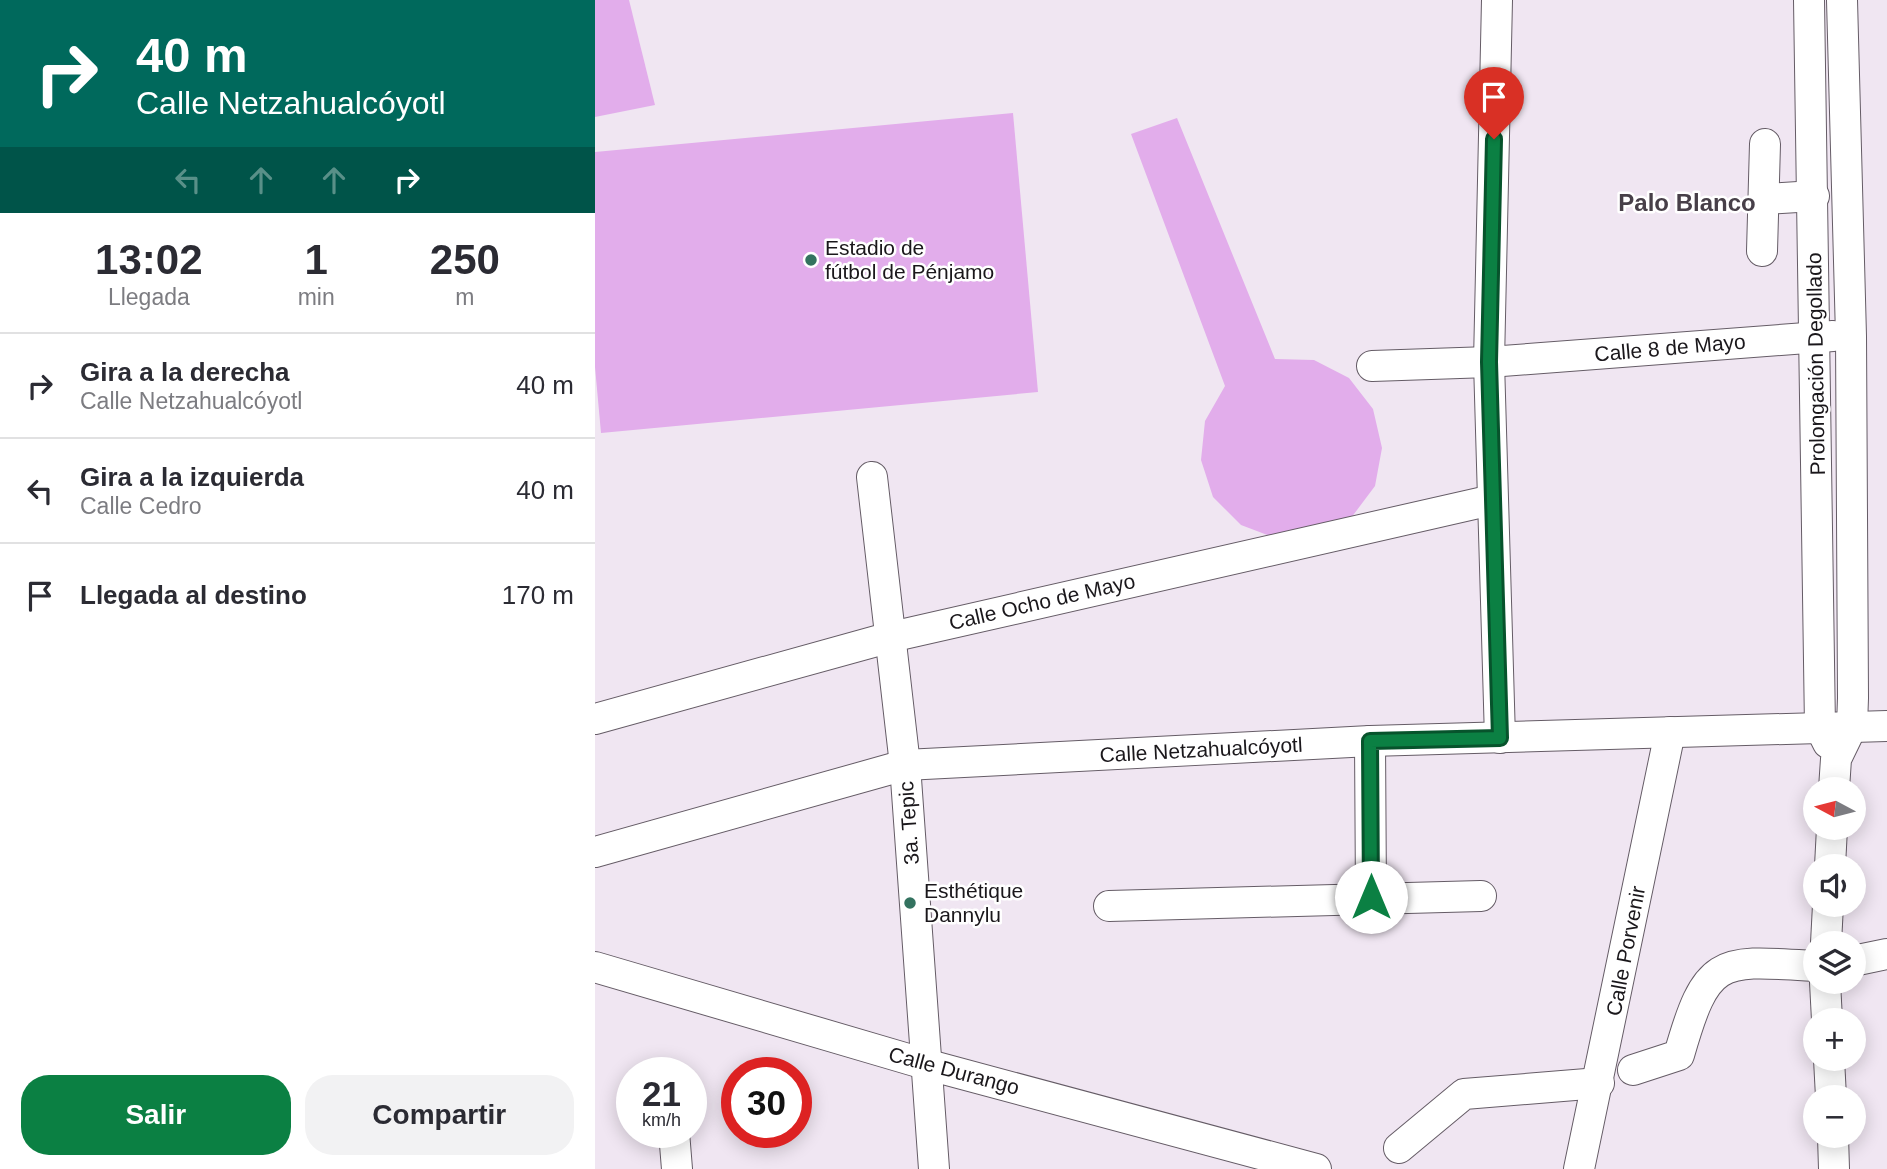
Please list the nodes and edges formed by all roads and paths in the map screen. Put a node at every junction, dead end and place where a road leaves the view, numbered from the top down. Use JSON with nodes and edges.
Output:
{"nodes":[{"id":1,"x":1497,"y":0,"type":"edge"},
{"id":2,"x":1809,"y":0,"type":"edge"},
{"id":3,"x":1842,"y":0,"type":"edge"},
{"id":4,"x":1765,"y":144,"type":"dead end"},
{"id":5,"x":1814,"y":196,"type":"junction"},
{"id":6,"x":1765,"y":199,"type":"junction"},
{"id":7,"x":1762,"y":251,"type":"dead end"},
{"id":8,"x":1815,"y":336,"type":"junction"},
{"id":9,"x":1851,"y":336,"type":"junction"},
{"id":10,"x":1489,"y":362,"type":"junction"},
{"id":11,"x":1372,"y":366,"type":"dead end"},
{"id":12,"x":872,"y":477,"type":"dead end"},
{"id":13,"x":1492,"y":500,"type":"junction"},
{"id":14,"x":891,"y":637,"type":"junction"},
{"id":15,"x":595,"y":719,"type":"edge"},
{"id":16,"x":1852,"y":726,"type":"junction"},
{"id":17,"x":1887,"y":726,"type":"edge"},
{"id":18,"x":1820,"y":727,"type":"junction"},
{"id":19,"x":1670,"y":732,"type":"junction"},
{"id":20,"x":1500,"y":738,"type":"junction"},
{"id":21,"x":1370,"y":741,"type":"junction"},
{"id":22,"x":1836,"y":760,"type":"junction"},
{"id":23,"x":905,"y":765,"type":"junction"},
{"id":24,"x":1835,"y":777,"type":"edge"},
{"id":25,"x":595,"y":852,"type":"edge"},
{"id":26,"x":1481,"y":896,"type":"dead end"},
{"id":27,"x":1371,"y":897,"type":"junction"},
{"id":28,"x":1109,"y":906,"type":"dead end"},
{"id":29,"x":1887,"y":954,"type":"edge"},
{"id":30,"x":1866,"y":958,"type":"edge"},
{"id":31,"x":1803,"y":965,"type":"edge"},
{"id":32,"x":595,"y":967,"type":"edge"},
{"id":33,"x":925,"y":1064,"type":"junction"},
{"id":34,"x":1633,"y":1070,"type":"dead end"},
{"id":35,"x":1599,"y":1083,"type":"junction"},
{"id":36,"x":675,"y":1148,"type":"edge"},
{"id":37,"x":1398,"y":1148,"type":"dead end"},
{"id":38,"x":1833,"y":1148,"type":"edge"},
{"id":39,"x":677,"y":1169,"type":"edge"},
{"id":40,"x":935,"y":1169,"type":"edge"},
{"id":41,"x":1316,"y":1169,"type":"edge"},
{"id":42,"x":1579,"y":1169,"type":"edge"},
{"id":43,"x":1834,"y":1169,"type":"edge"}],
"edges":[{"from":1,"to":10,"type":"street"},
{"from":2,"to":5,"type":"street","name":"Prolongación Degollado"},
{"from":3,"to":9,"type":"street","name":"Prolongación Degollado"},
{"from":4,"to":6,"type":"street"},
{"from":5,"to":6,"type":"street"},
{"from":5,"to":8,"type":"street","name":"Prolongación Degollado"},
{"from":6,"to":7,"type":"street"},
{"from":8,"to":9,"type":"street","name":"Calle 8 de Mayo"},
{"from":8,"to":10,"type":"street","name":"Calle 8 de Mayo"},
{"from":8,"to":18,"type":"street","name":"Prolongación Degollado"},
{"from":9,"to":16,"type":"street","name":"Prolongación Degollado"},
{"from":10,"to":11,"type":"street","name":"Calle 8 de Mayo"},
{"from":10,"to":13,"type":"street"},
{"from":12,"to":14,"type":"street","name":"3a. Tepic"},
{"from":13,"to":14,"type":"street","name":"Calle Ocho de Mayo"},
{"from":13,"to":20,"type":"street"},
{"from":14,"to":15,"type":"street","name":"Calle Ocho de Mayo"},
{"from":14,"to":23,"type":"street","name":"3a. Tepic"},
{"from":16,"to":17,"type":"street","name":"Calle Netzahualcóyotl"},
{"from":16,"to":18,"type":"street","name":"Calle Netzahualcóyotl"},
{"from":16,"to":22,"type":"street"},
{"from":18,"to":19,"type":"street","name":"Calle Netzahualcóyotl"},
{"from":18,"to":22,"type":"street"},
{"from":19,"to":20,"type":"street","name":"Calle Netzahualcóyotl"},
{"from":19,"to":35,"type":"street","name":"Calle Porvenir"},
{"from":20,"to":21,"type":"street","name":"Calle Netzahualcóyotl"},
{"from":21,"to":23,"type":"street","name":"Calle Netzahualcóyotl"},
{"from":21,"to":27,"type":"street"},
{"from":22,"to":24,"type":"street"},
{"from":23,"to":25,"type":"street","name":"Calle Netzahualcóyotl"},
{"from":23,"to":33,"type":"street","name":"3a. Tepic"},
{"from":26,"to":27,"type":"street"},
{"from":27,"to":28,"type":"street"},
{"from":29,"to":30,"type":"street"},
{"from":31,"to":34,"type":"street"},
{"from":32,"to":33,"type":"street","name":"Calle Durango"},
{"from":33,"to":40,"type":"street","name":"3a. Tepic"},
{"from":33,"to":41,"type":"street","name":"Calle Durango"},
{"from":35,"to":37,"type":"street"},
{"from":35,"to":42,"type":"street","name":"Calle Porvenir"},
{"from":36,"to":39,"type":"street"},
{"from":38,"to":43,"type":"street"}]}
